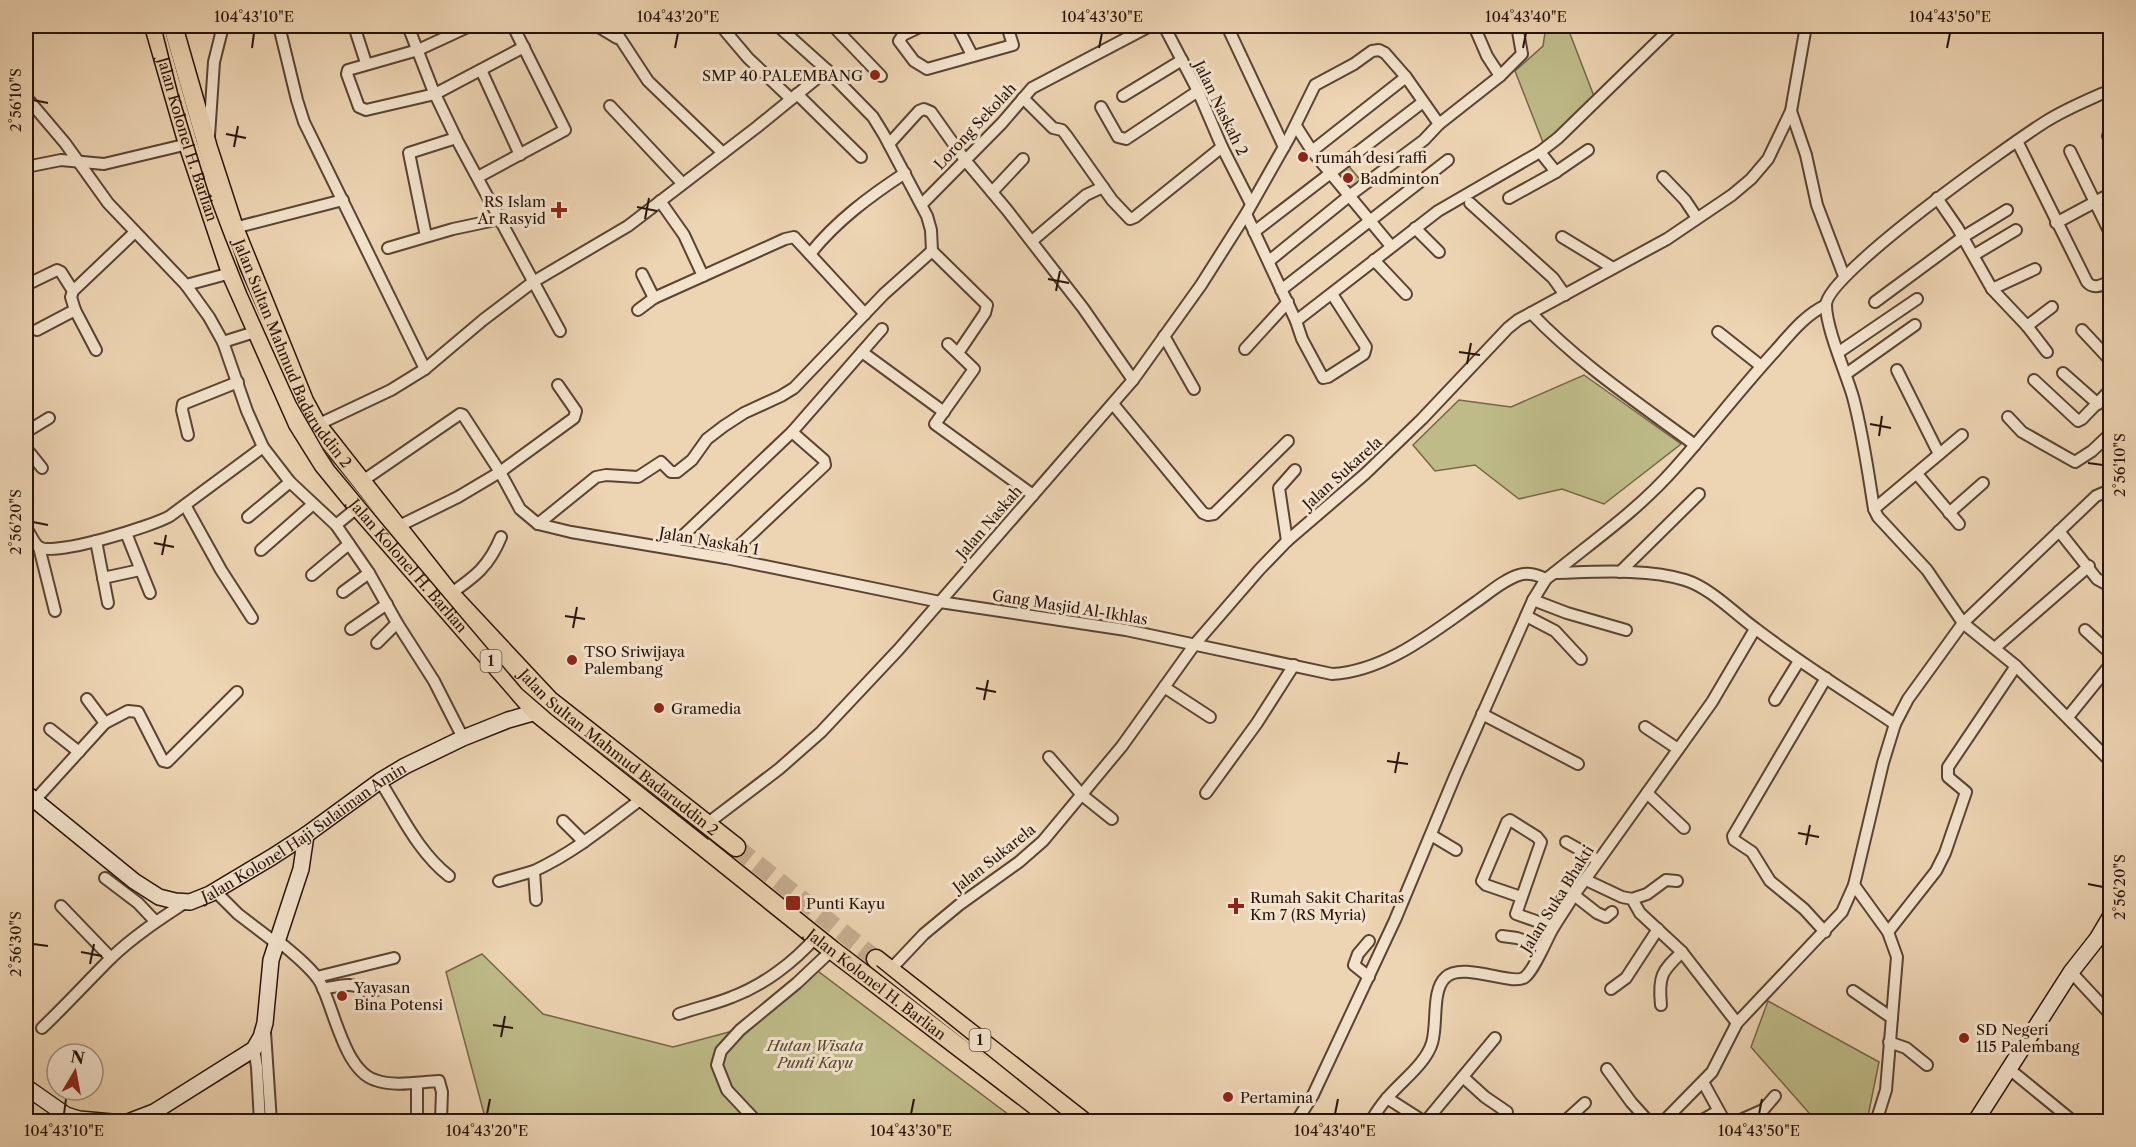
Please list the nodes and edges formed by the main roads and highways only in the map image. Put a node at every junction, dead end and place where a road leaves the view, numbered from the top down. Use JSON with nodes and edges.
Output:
{"nodes":[{"id":1,"x":154,"y":26,"type":"edge"},
{"id":2,"x":173,"y":26,"type":"edge"},
{"id":3,"x":736,"y":847,"type":"tunnel mouth"},
{"id":4,"x":883,"y":964,"type":"tunnel mouth"},
{"id":5,"x":1057,"y":1122,"type":"edge"},
{"id":6,"x":1084,"y":1122,"type":"edge"}],
"edges":[{"from":1,"to":5,"type":"highway","name":"Jalan Kolonel H. Barlian","number":"1"},
{"from":2,"to":3,"type":"highway","name":"Jalan Sultan Mahmud Badaruddin 2","number":"1"},
{"from":4,"to":6,"type":"highway","name":"Jalan Kolonel H. Barlian","number":"1"}]}
